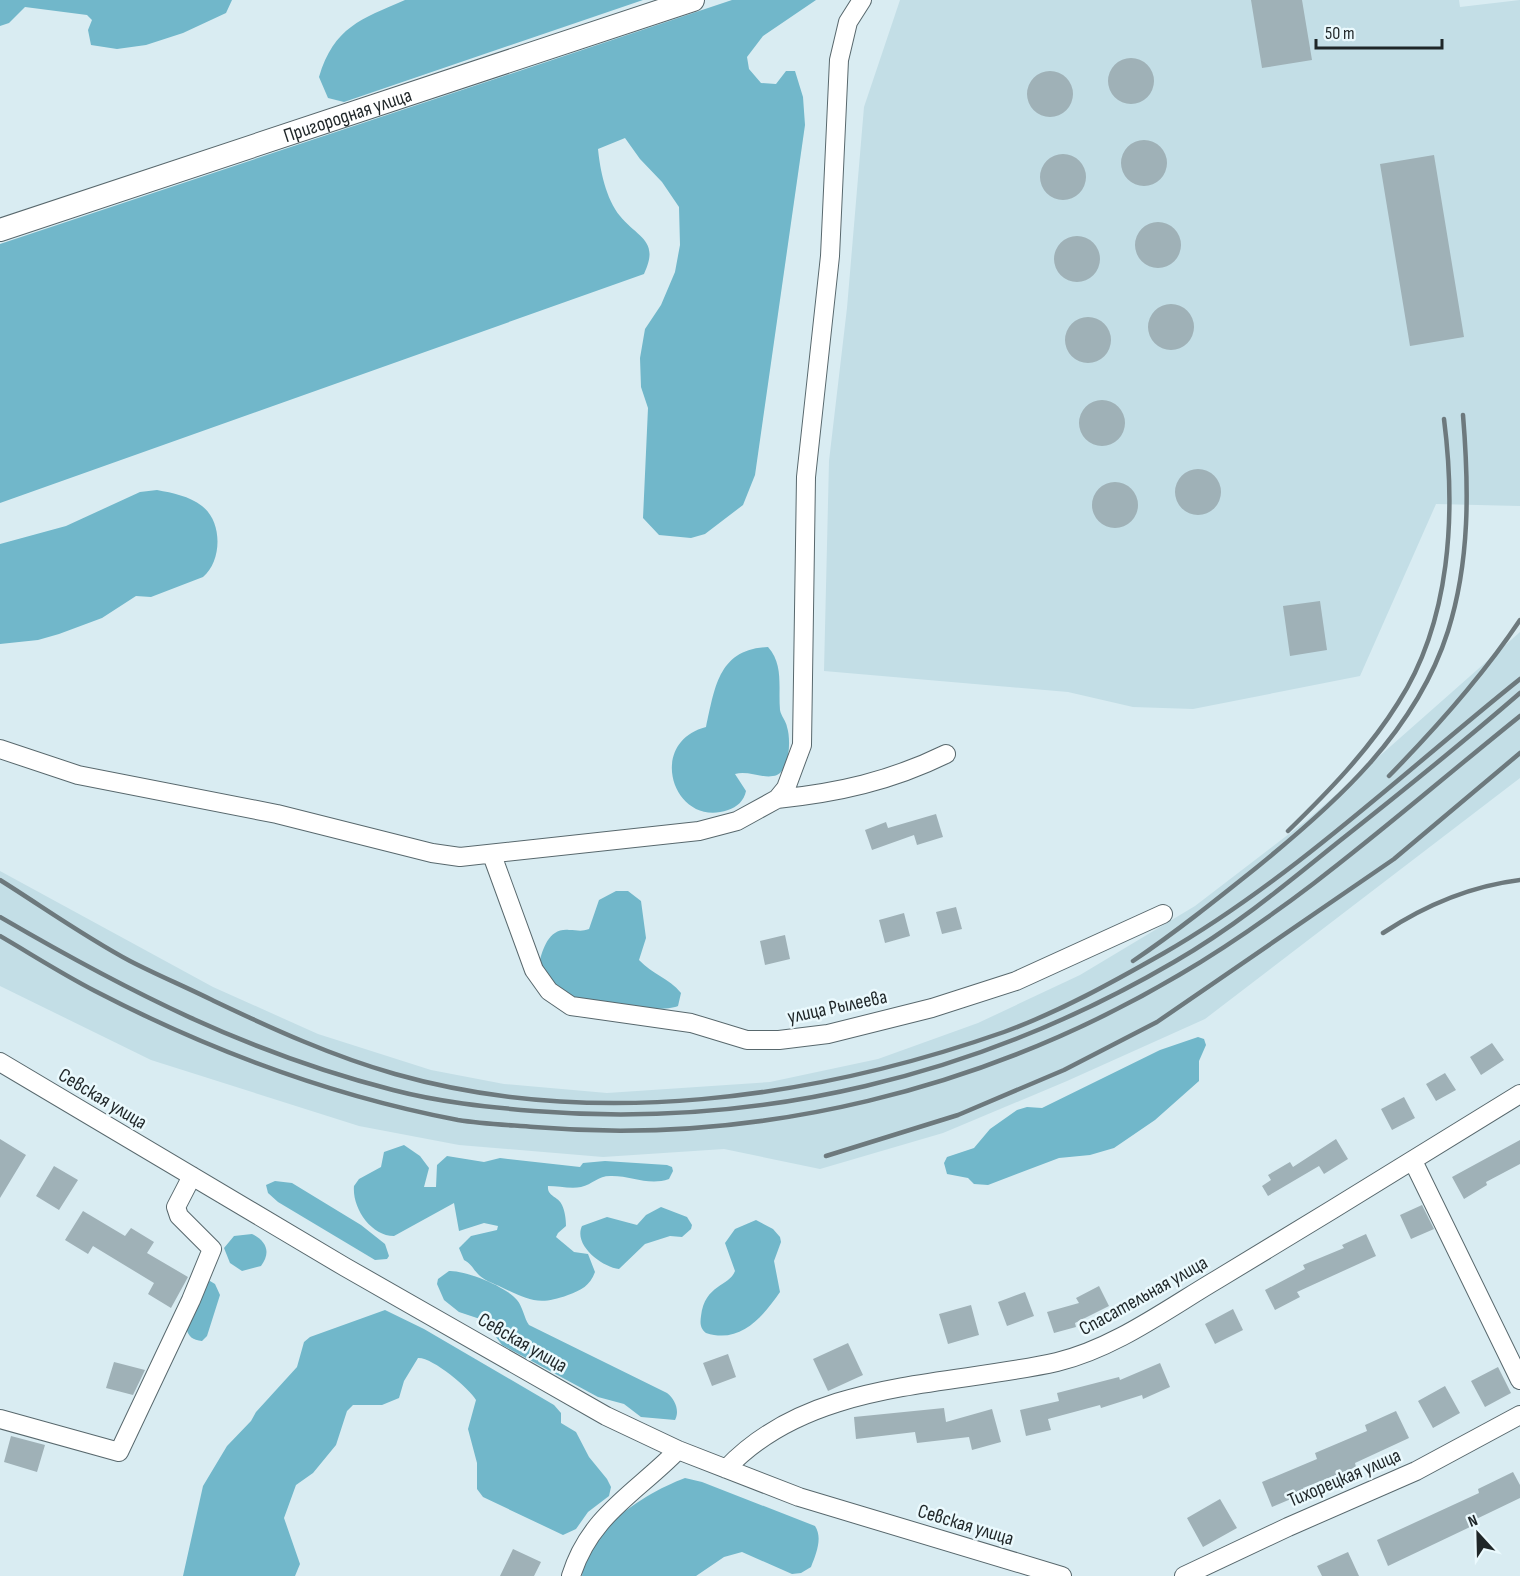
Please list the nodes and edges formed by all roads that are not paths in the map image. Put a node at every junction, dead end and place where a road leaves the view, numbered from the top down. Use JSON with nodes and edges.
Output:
{"nodes":[{"id":1,"x":693,"y":0,"type":"edge"},
{"id":2,"x":862,"y":0,"type":"edge"},
{"id":3,"x":0,"y":230,"type":"edge"},
{"id":4,"x":0,"y":749,"type":"edge"},
{"id":5,"x":946,"y":754,"type":"dead end"},
{"id":6,"x":777,"y":799,"type":"junction"},
{"id":7,"x":492,"y":855,"type":"junction"},
{"id":8,"x":1163,"y":914,"type":"dead end"},
{"id":9,"x":0,"y":1062,"type":"edge"},
{"id":10,"x":1520,"y":1094,"type":"edge"},
{"id":11,"x":1413,"y":1161,"type":"junction"},
{"id":12,"x":192,"y":1176,"type":"junction"},
{"id":13,"x":1520,"y":1380,"type":"edge"},
{"id":14,"x":1520,"y":1415,"type":"edge"},
{"id":15,"x":0,"y":1419,"type":"edge"},
{"id":16,"x":678,"y":1450,"type":"junction"},
{"id":17,"x":726,"y":1469,"type":"junction"},
{"id":18,"x":571,"y":1576,"type":"edge"},
{"id":19,"x":1062,"y":1576,"type":"edge"},
{"id":20,"x":1184,"y":1576,"type":"edge"}],
"edges":[{"from":1,"to":3,"type":"main road","name":"Пригородная улица"},
{"from":2,"to":6,"type":"street"},
{"from":4,"to":7,"type":"street"},
{"from":5,"to":6,"type":"street"},
{"from":6,"to":7,"type":"street"},
{"from":7,"to":8,"type":"street","name":"улица Рылеева"},
{"from":9,"to":12,"type":"street","name":"Севская улица"},
{"from":10,"to":11,"type":"street","name":"Спасательная улица"},
{"from":11,"to":13,"type":"street"},
{"from":11,"to":17,"type":"street","name":"Спасательная улица"},
{"from":12,"to":15,"type":"street"},
{"from":12,"to":16,"type":"street","name":"Севская улица"},
{"from":14,"to":20,"type":"street","name":"Тихорецкая улица"},
{"from":16,"to":17,"type":"street","name":"Севская улица"},
{"from":16,"to":18,"type":"street"},
{"from":17,"to":19,"type":"street","name":"Севская улица"}]}
